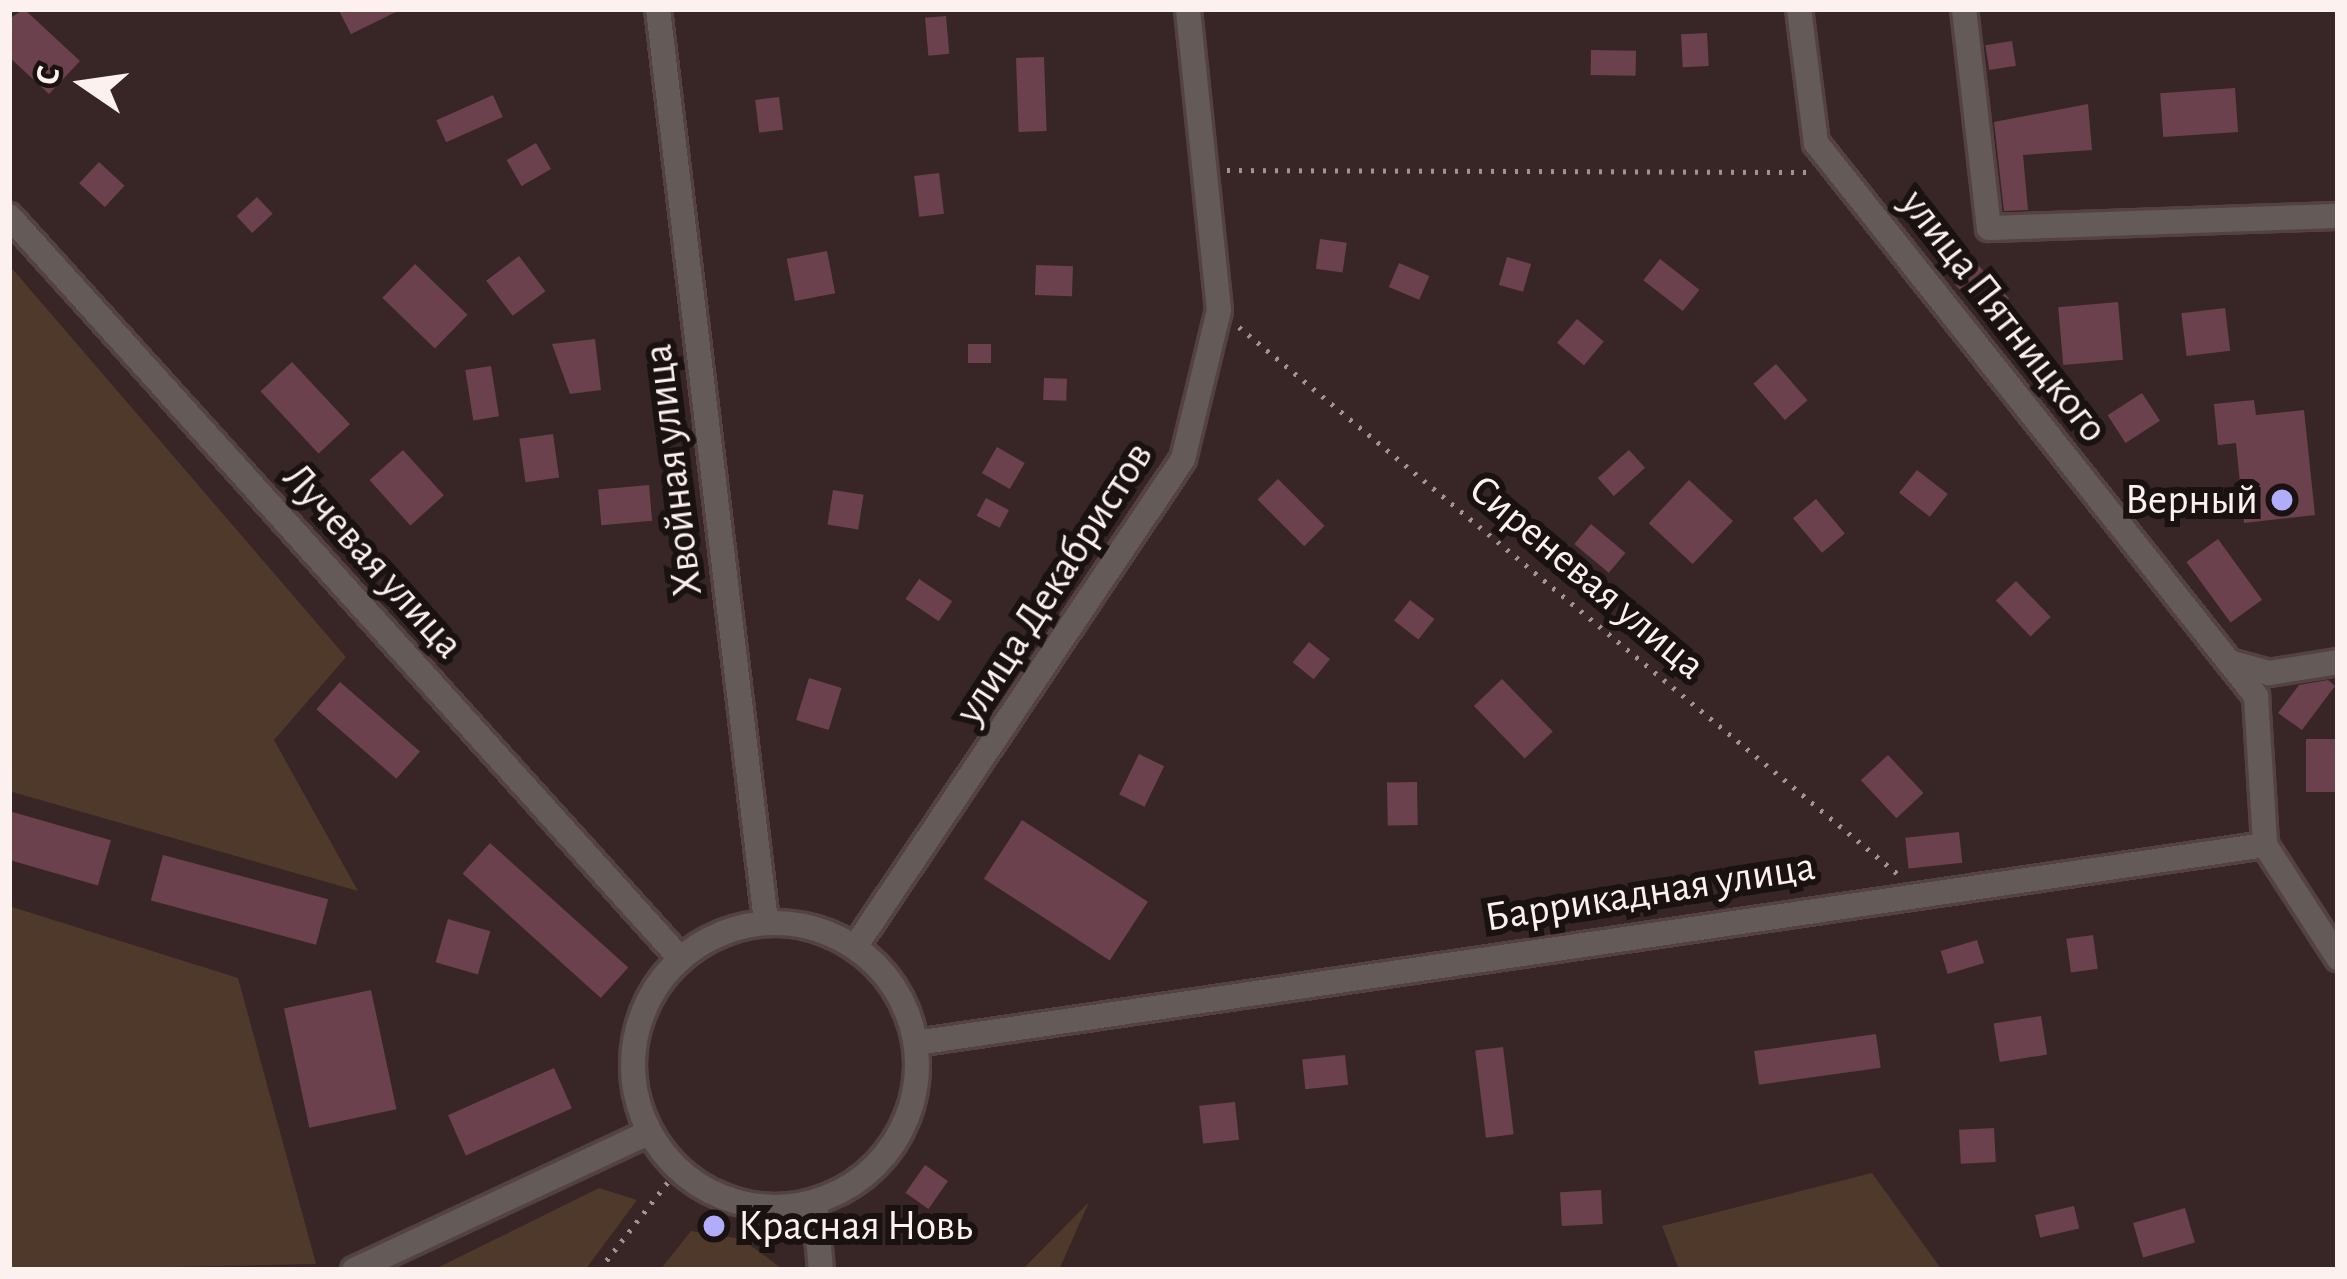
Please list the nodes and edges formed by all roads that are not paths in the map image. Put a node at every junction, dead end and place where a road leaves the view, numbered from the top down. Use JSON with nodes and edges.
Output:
{"nodes":[{"id":1,"x":658,"y":9,"type":"edge"},
{"id":2,"x":1188,"y":9,"type":"edge"},
{"id":3,"x":1799,"y":9,"type":"edge"},
{"id":4,"x":1964,"y":9,"type":"edge"},
{"id":5,"x":9,"y":216,"type":"edge"},
{"id":6,"x":2338,"y":216,"type":"edge"},
{"id":7,"x":2229,"y":662,"type":"junction"},
{"id":8,"x":2338,"y":662,"type":"edge"},
{"id":9,"x":2264,"y":845,"type":"junction"},
{"id":10,"x":766,"y":922,"type":"junction"},
{"id":11,"x":855,"y":946,"type":"junction"},
{"id":12,"x":680,"y":958,"type":"junction"},
{"id":13,"x":2338,"y":958,"type":"edge"},
{"id":14,"x":916,"y":1043,"type":"junction"},
{"id":15,"x":648,"y":1133,"type":"junction"},
{"id":16,"x":815,"y":1203,"type":"junction"},
{"id":17,"x":354,"y":1270,"type":"edge"},
{"id":18,"x":821,"y":1270,"type":"edge"}],
"edges":[{"from":1,"to":10,"type":"street","name":"Хвойная улица"},
{"from":2,"to":11,"type":"street","name":"улица Декабристов"},
{"from":3,"to":7,"type":"street","name":"улица Пятницкого"},
{"from":4,"to":6,"type":"street"},
{"from":5,"to":12,"type":"street","name":"Лучевая улица"},
{"from":7,"to":8,"type":"street"},
{"from":7,"to":9,"type":"street","name":"улица Пятницкого"},
{"from":9,"to":13,"type":"street"},
{"from":9,"to":14,"type":"street","name":"Баррикадная улица"},
{"from":10,"to":11,"type":"street"},
{"from":10,"to":12,"type":"street"},
{"from":11,"to":14,"type":"street"},
{"from":12,"to":15,"type":"street"},
{"from":14,"to":16,"type":"street"},
{"from":15,"to":16,"type":"street"},
{"from":15,"to":17,"type":"street"},
{"from":16,"to":18,"type":"street"}]}
